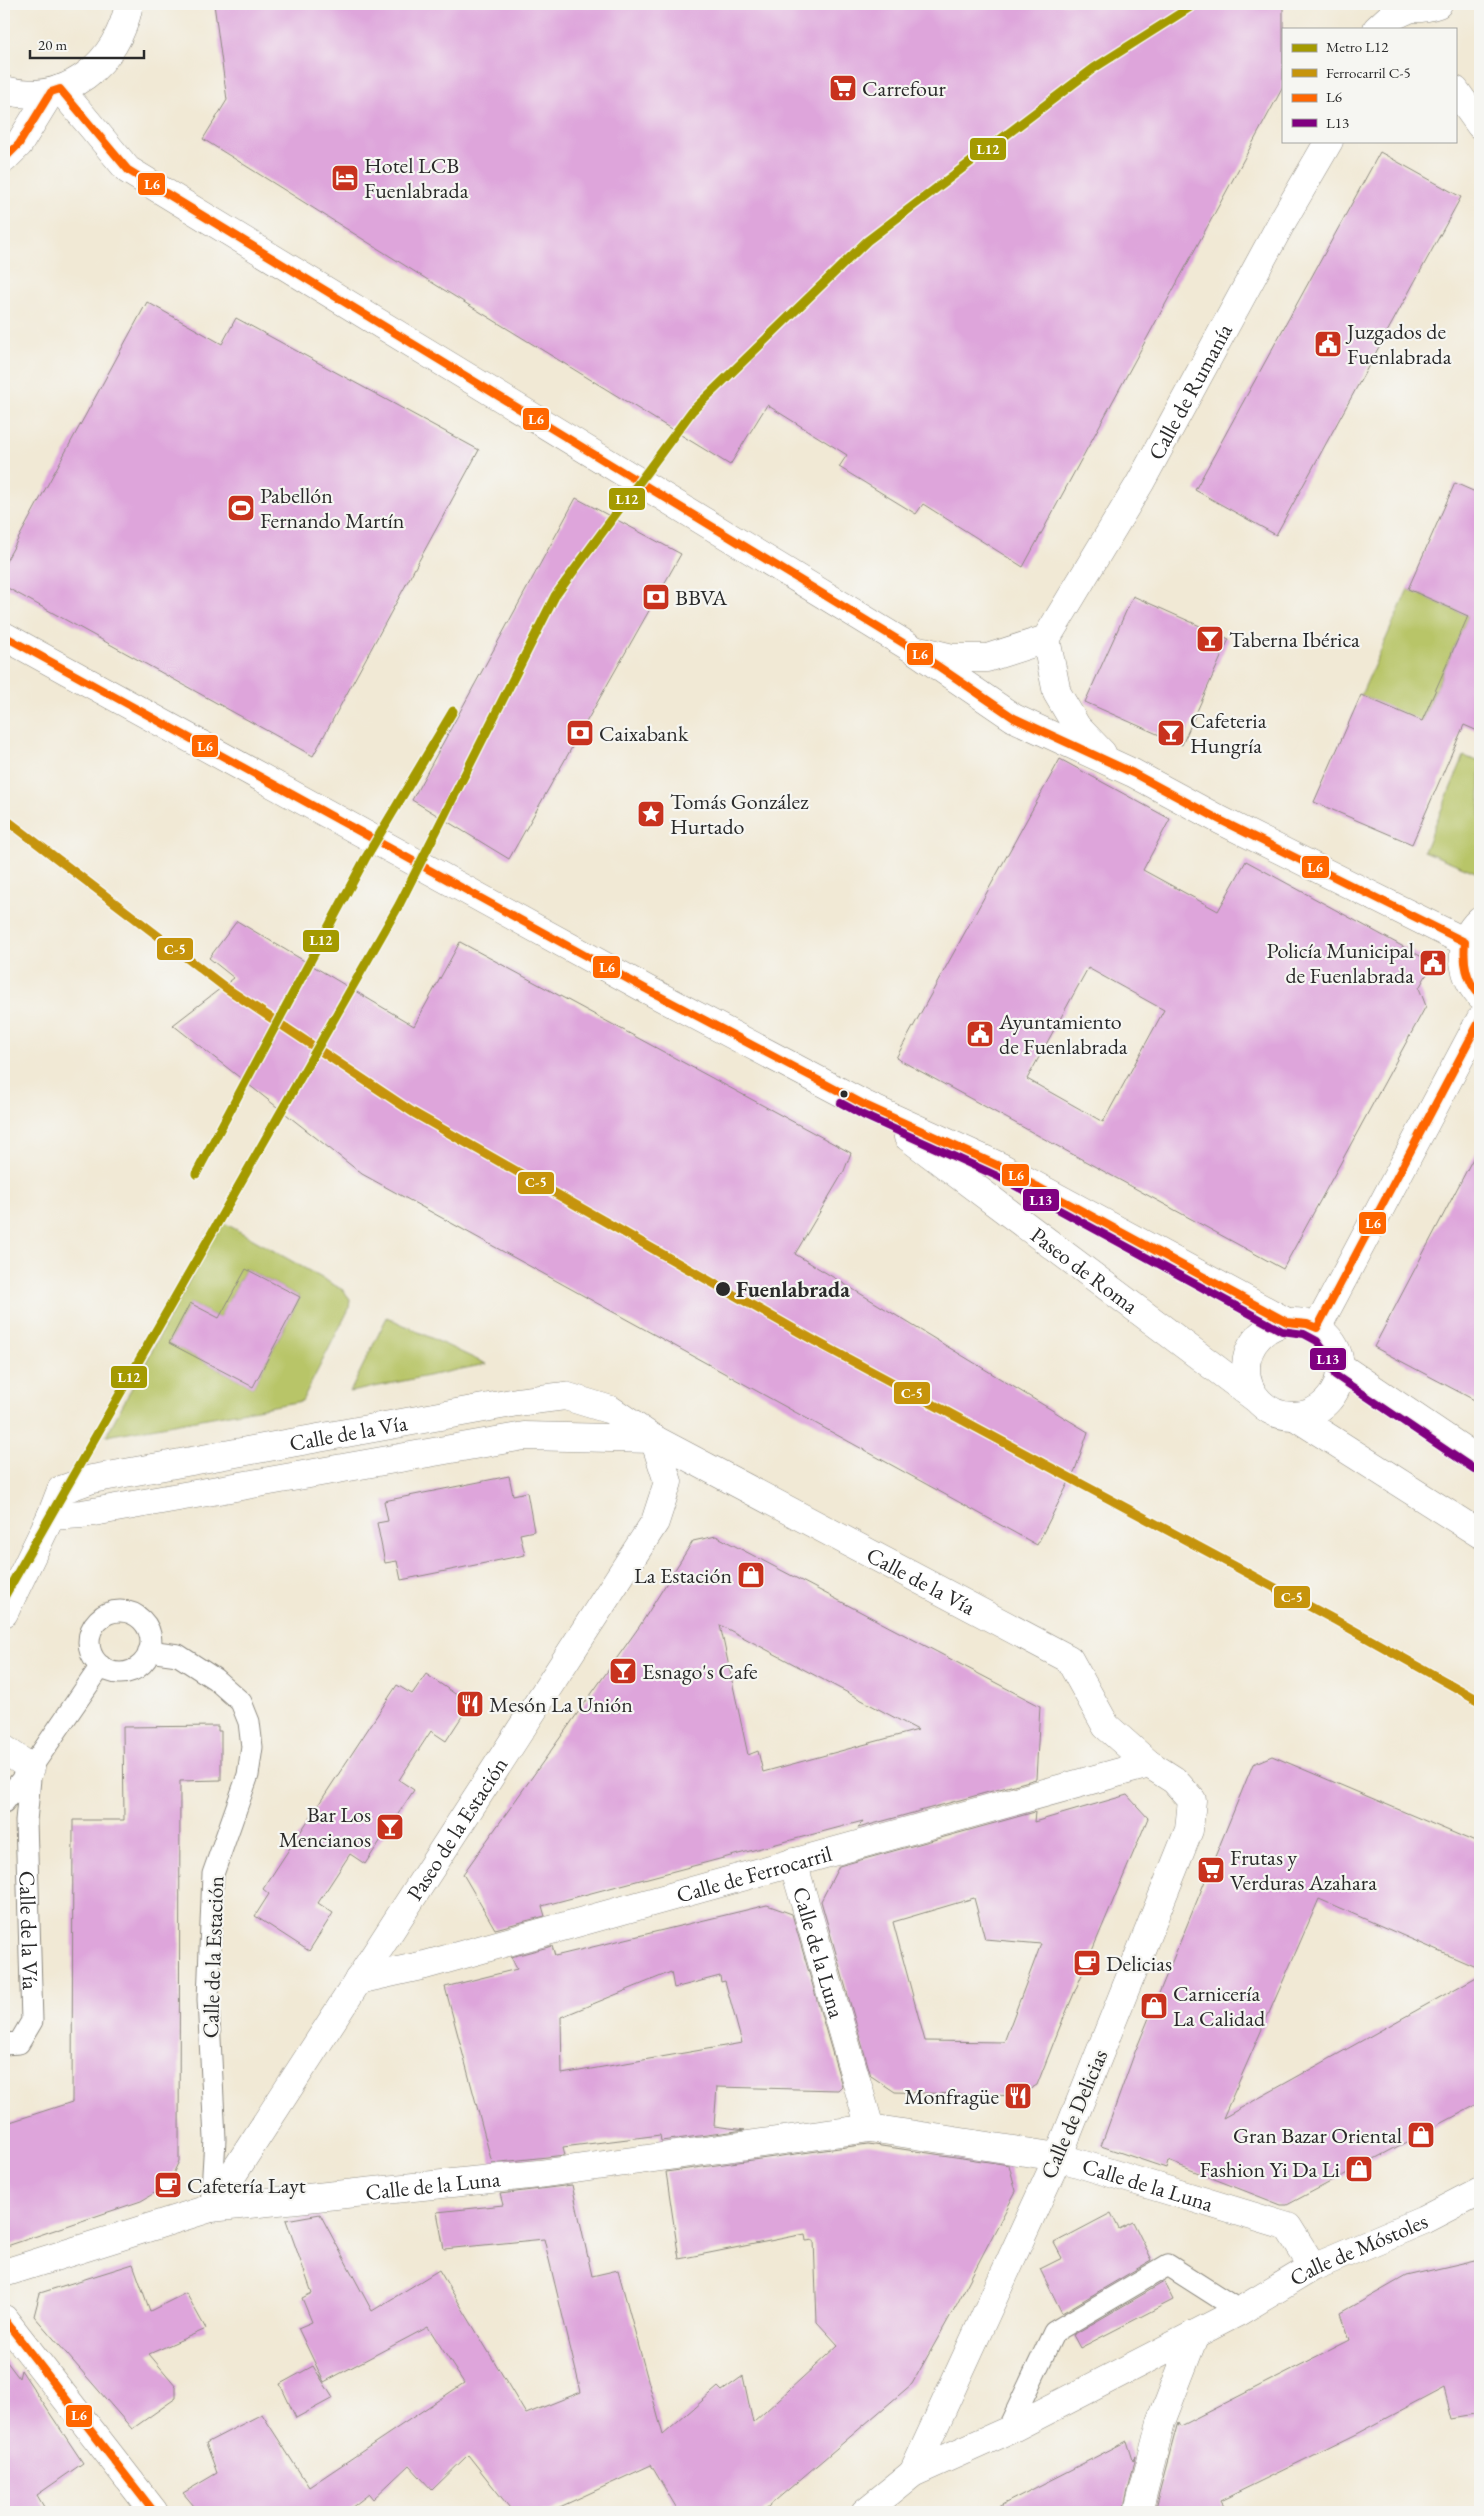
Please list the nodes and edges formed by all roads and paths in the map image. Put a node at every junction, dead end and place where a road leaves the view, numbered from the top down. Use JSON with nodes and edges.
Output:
{"nodes":[{"id":1,"x":129,"y":4,"type":"edge"},
{"id":2,"x":1420,"y":10,"type":"edge"},
{"id":3,"x":1379,"y":28,"type":"edge"},
{"id":4,"x":4,"y":90,"type":"edge"},
{"id":5,"x":55,"y":90,"type":"junction"},
{"id":6,"x":1456,"y":91,"type":"edge"},
{"id":7,"x":1480,"y":125,"type":"edge"},
{"id":8,"x":1328,"y":142,"type":"edge"},
{"id":9,"x":4,"y":159,"type":"edge"},
{"id":10,"x":4,"y":636,"type":"edge"},
{"id":11,"x":1046,"y":639,"type":"junction"},
{"id":12,"x":913,"y":649,"type":"junction"},
{"id":13,"x":1133,"y":773,"type":"junction"},
{"id":14,"x":1480,"y":920,"type":"edge"},
{"id":15,"x":1465,"y":942,"type":"junction"},
{"id":16,"x":1480,"y":996,"type":"edge"},
{"id":17,"x":1480,"y":1020,"type":"edge"},
{"id":18,"x":867,"y":1106,"type":"junction"},
{"id":19,"x":1286,"y":1322,"type":"junction"},
{"id":20,"x":1317,"y":1328,"type":"junction"},
{"id":21,"x":1341,"y":1367,"type":"junction"},
{"id":22,"x":1255,"y":1398,"type":"junction"},
{"id":23,"x":1296,"y":1417,"type":"junction"},
{"id":24,"x":654,"y":1439,"type":"junction"},
{"id":25,"x":1480,"y":1461,"type":"edge"},
{"id":26,"x":51,"y":1516,"type":"junction"},
{"id":27,"x":1480,"y":1534,"type":"edge"},
{"id":28,"x":4,"y":1613,"type":"edge"},
{"id":29,"x":149,"y":1651,"type":"junction"},
{"id":30,"x":101,"y":1666,"type":"junction"},
{"id":31,"x":4,"y":1749,"type":"edge"},
{"id":32,"x":1149,"y":1764,"type":"junction"},
{"id":33,"x":31,"y":1768,"type":"junction"},
{"id":34,"x":4,"y":1802,"type":"edge"},
{"id":35,"x":793,"y":1862,"type":"junction"},
{"id":36,"x":358,"y":1980,"type":"junction"},
{"id":37,"x":4,"y":2044,"type":"edge"},
{"id":38,"x":870,"y":2128,"type":"junction"},
{"id":39,"x":1058,"y":2157,"type":"junction"},
{"id":40,"x":1480,"y":2191,"type":"edge"},
{"id":41,"x":211,"y":2208,"type":"junction"},
{"id":42,"x":1313,"y":2268,"type":"junction"},
{"id":43,"x":4,"y":2273,"type":"edge"},
{"id":44,"x":1240,"y":2310,"type":"junction"},
{"id":45,"x":4,"y":2319,"type":"edge"},
{"id":46,"x":1195,"y":2334,"type":"junction"},
{"id":47,"x":1007,"y":2430,"type":"junction"},
{"id":48,"x":913,"y":2473,"type":"junction"},
{"id":49,"x":154,"y":2512,"type":"edge"},
{"id":50,"x":865,"y":2512,"type":"edge"},
{"id":51,"x":1138,"y":2512,"type":"edge"}],
"edges":[{"from":1,"to":5,"type":"street"},
{"from":2,"to":3,"type":"street"},
{"from":4,"to":5,"type":"street"},
{"from":5,"to":9,"type":"street"},
{"from":5,"to":12,"type":"street"},
{"from":6,"to":7,"type":"street"},
{"from":8,"to":11,"type":"street","name":"Calle de Rumanía"},
{"from":10,"to":18,"type":"street","name":"Paseo de Roma"},
{"from":11,"to":12,"type":"street"},
{"from":11,"to":13,"type":"street"},
{"from":12,"to":13,"type":"street"},
{"from":13,"to":15,"type":"street"},
{"from":14,"to":15,"type":"street"},
{"from":15,"to":16,"type":"street"},
{"from":17,"to":20,"type":"street"},
{"from":18,"to":19,"type":"street","name":"Paseo de Roma"},
{"from":18,"to":22,"type":"street","name":"Paseo de Roma"},
{"from":19,"to":20,"type":"street"},
{"from":19,"to":22,"type":"street"},
{"from":20,"to":21,"type":"street"},
{"from":21,"to":23,"type":"street"},
{"from":21,"to":25,"type":"street"},
{"from":22,"to":23,"type":"street"},
{"from":23,"to":27,"type":"street"},
{"from":24,"to":26,"type":"street","name":"Calle de la Vía"},
{"from":24,"to":26,"type":"street","name":"Calle de la Vía"},
{"from":24,"to":32,"type":"street","name":"Calle de la Vía"},
{"from":24,"to":36,"type":"street","name":"Paseo de la Estación"},
{"from":26,"to":28,"type":"street","name":"Calle de la Vía"},
{"from":29,"to":30,"type":"lane"},
{"from":29,"to":30,"type":"lane"},
{"from":29,"to":41,"type":"lane","name":"Calle de la Estación"},
{"from":30,"to":33,"type":"lane","name":"Calle de la Vía"},
{"from":31,"to":33,"type":"street"},
{"from":32,"to":35,"type":"street","name":"Calle de Ferrocarril"},
{"from":32,"to":39,"type":"street","name":"Calle de Delicias"},
{"from":33,"to":34,"type":"lane","name":"Calle de la Vía"},
{"from":33,"to":37,"type":"lane","name":"Calle de la Vía"},
{"from":35,"to":36,"type":"street","name":"Calle de Ferrocarril"},
{"from":35,"to":38,"type":"street","name":"Calle de la Luna"},
{"from":36,"to":41,"type":"street","name":"Paseo de la Estación"},
{"from":38,"to":39,"type":"street","name":"Calle de la Luna"},
{"from":38,"to":41,"type":"street","name":"Calle de la Luna"},
{"from":39,"to":42,"type":"street","name":"Calle de la Luna"},
{"from":39,"to":48,"type":"street","name":"Calle de Delicias"},
{"from":40,"to":42,"type":"street","name":"Calle de Móstoles"},
{"from":41,"to":43,"type":"street","name":"Calle de la Luna"},
{"from":42,"to":44,"type":"street","name":"Calle de Móstoles"},
{"from":44,"to":46,"type":"street","name":"Calle de Móstoles"},
{"from":44,"to":47,"type":"lane"},
{"from":45,"to":49,"type":"street"},
{"from":46,"to":47,"type":"street","name":"Calle de Móstoles"},
{"from":46,"to":51,"type":"street"},
{"from":47,"to":48,"type":"street","name":"Calle de Móstoles"},
{"from":48,"to":50,"type":"street","name":"Calle de Móstoles"}]}
